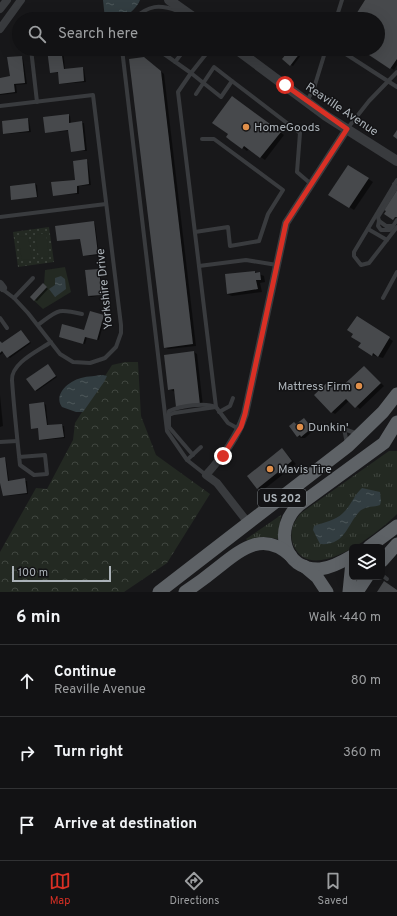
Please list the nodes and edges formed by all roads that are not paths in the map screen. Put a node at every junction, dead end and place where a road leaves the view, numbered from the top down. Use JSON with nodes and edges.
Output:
{"nodes":[{"id":1,"x":7,"y":0,"type":"edge"},
{"id":2,"x":21,"y":0,"type":"edge"},
{"id":3,"x":169,"y":0,"type":"edge"},
{"id":4,"x":342,"y":0,"type":"edge"},
{"id":5,"x":0,"y":9,"type":"edge"},
{"id":6,"x":12,"y":12,"type":"edge"},
{"id":7,"x":12,"y":12,"type":"edge"},
{"id":8,"x":143,"y":12,"type":"edge"},
{"id":9,"x":179,"y":12,"type":"edge"},
{"id":10,"x":187,"y":12,"type":"edge"},
{"id":11,"x":338,"y":12,"type":"edge"},
{"id":12,"x":0,"y":29,"type":"edge"},
{"id":13,"x":31,"y":56,"type":"edge"},
{"id":14,"x":123,"y":56,"type":"edge"},
{"id":15,"x":167,"y":56,"type":"edge"},
{"id":16,"x":180,"y":56,"type":"edge"},
{"id":17,"x":205,"y":56,"type":"edge"},
{"id":18,"x":246,"y":56,"type":"edge"},
{"id":19,"x":324,"y":56,"type":"edge"},
{"id":20,"x":349,"y":56,"type":"edge"},
{"id":21,"x":175,"y":62,"type":"junction"},
{"id":22,"x":397,"y":72,"type":"edge"},
{"id":23,"x":191,"y":74,"type":"junction"},
{"id":24,"x":232,"y":81,"type":"junction"},
{"id":25,"x":389,"y":82,"type":"junction"},
{"id":26,"x":204,"y":83,"type":"junction"},
{"id":27,"x":397,"y":87,"type":"edge"},
{"id":28,"x":196,"y":94,"type":"dead end"},
{"id":29,"x":307,"y":101,"type":"junction"},
{"id":30,"x":37,"y":102,"type":"junction"},
{"id":31,"x":0,"y":106,"type":"edge"},
{"id":32,"x":347,"y":129,"type":"junction"},
{"id":33,"x":202,"y":139,"type":"dead end"},
{"id":34,"x":397,"y":161,"type":"edge"},
{"id":35,"x":396,"y":182,"type":"edge"},
{"id":36,"x":311,"y":184,"type":"junction"},
{"id":37,"x":106,"y":204,"type":"junction"},
{"id":38,"x":0,"y":217,"type":"edge"},
{"id":39,"x":397,"y":220,"type":"edge"},
{"id":40,"x":395,"y":226,"type":"edge"},
{"id":41,"x":368,"y":229,"type":"junction"},
{"id":42,"x":195,"y":232,"type":"junction"},
{"id":43,"x":387,"y":240,"type":"junction"},
{"id":44,"x":277,"y":265,"type":"junction"},
{"id":45,"x":199,"y":266,"type":"junction"},
{"id":46,"x":397,"y":271,"type":"edge"},
{"id":47,"x":33,"y":278,"type":"dead end"},
{"id":48,"x":1,"y":287,"type":"edge"},
{"id":49,"x":14,"y":298,"type":"junction"},
{"id":50,"x":383,"y":298,"type":"dead end"},
{"id":51,"x":82,"y":314,"type":"dead end"},
{"id":52,"x":0,"y":318,"type":"edge"},
{"id":53,"x":38,"y":324,"type":"junction"},
{"id":54,"x":7,"y":328,"type":"dead end"},
{"id":55,"x":51,"y":342,"type":"junction"},
{"id":56,"x":397,"y":394,"type":"edge"},
{"id":57,"x":232,"y":398,"type":"dead end"},
{"id":58,"x":216,"y":407,"type":"junction"},
{"id":59,"x":219,"y":412,"type":"junction"},
{"id":60,"x":397,"y":422,"type":"edge"},
{"id":61,"x":240,"y":430,"type":"junction"},
{"id":62,"x":17,"y":441,"type":"junction"},
{"id":63,"x":0,"y":442,"type":"edge"},
{"id":64,"x":397,"y":442,"type":"edge"},
{"id":65,"x":201,"y":447,"type":"dead end"},
{"id":66,"x":377,"y":449,"type":"junction"},
{"id":67,"x":193,"y":455,"type":"junction"},
{"id":68,"x":19,"y":458,"type":"junction"},
{"id":69,"x":187,"y":460,"type":"junction"},
{"id":70,"x":206,"y":475,"type":"junction"},
{"id":71,"x":331,"y":482,"type":"junction"},
{"id":72,"x":249,"y":524,"type":"junction"},
{"id":73,"x":397,"y":526,"type":"edge"},
{"id":74,"x":373,"y":544,"type":"edge"},
{"id":75,"x":397,"y":544,"type":"edge"},
{"id":76,"x":349,"y":557,"type":"edge"},
{"id":77,"x":292,"y":558,"type":"junction"},
{"id":78,"x":385,"y":558,"type":"edge"},
{"id":79,"x":304,"y":566,"type":"junction"},
{"id":80,"x":350,"y":580,"type":"edge"},
{"id":81,"x":365,"y":580,"type":"edge"},
{"id":82,"x":159,"y":592,"type":"edge"},
{"id":83,"x":167,"y":592,"type":"edge"},
{"id":84,"x":185,"y":592,"type":"edge"},
{"id":85,"x":327,"y":592,"type":"edge"},
{"id":86,"x":349,"y":592,"type":"edge"},
{"id":87,"x":357,"y":592,"type":"edge"}],
"edges":[{"from":1,"to":5,"type":"street"},
{"from":2,"to":7,"type":"street"},
{"from":3,"to":10,"type":"street"},
{"from":4,"to":11,"type":"lane"},
{"from":6,"to":12,"type":"street"},
{"from":8,"to":9,"type":"lane"},
{"from":13,"to":30,"type":"lane"},
{"from":14,"to":69,"type":"lane"},
{"from":15,"to":21,"type":"lane"},
{"from":16,"to":21,"type":"lane"},
{"from":17,"to":23,"type":"lane"},
{"from":18,"to":29,"type":"street","name":"Reaville Avenue"},
{"from":19,"to":29,"type":"lane"},
{"from":20,"to":25,"type":"lane"},
{"from":21,"to":23,"type":"lane"},
{"from":22,"to":25,"type":"lane"},
{"from":23,"to":26,"type":"lane"},
{"from":23,"to":42,"type":"lane"},
{"from":24,"to":26,"type":"lane"},
{"from":24,"to":26,"type":"lane"},
{"from":24,"to":36,"type":"lane"},
{"from":25,"to":27,"type":"lane"},
{"from":25,"to":32,"type":"lane"},
{"from":26,"to":28,"type":"lane"},
{"from":29,"to":32,"type":"street","name":"Reaville Avenue"},
{"from":30,"to":31,"type":"lane"},
{"from":30,"to":37,"type":"lane","name":"Yorkshire Drive"},
{"from":32,"to":34,"type":"street","name":"Reaville Avenue"},
{"from":32,"to":36,"type":"street"},
{"from":33,"to":42,"type":"lane"},
{"from":35,"to":40,"type":"lane"},
{"from":35,"to":41,"type":"lane"},
{"from":36,"to":44,"type":"street"},
{"from":37,"to":38,"type":"lane"},
{"from":37,"to":55,"type":"lane","name":"Yorkshire Drive"},
{"from":39,"to":40,"type":"lane"},
{"from":40,"to":43,"type":"lane"},
{"from":41,"to":43,"type":"lane"},
{"from":41,"to":43,"type":"lane"},
{"from":42,"to":45,"type":"lane"},
{"from":44,"to":45,"type":"lane"},
{"from":44,"to":61,"type":"street"},
{"from":45,"to":58,"type":"lane"},
{"from":46,"to":50,"type":"lane"},
{"from":47,"to":49,"type":"lane"},
{"from":48,"to":49,"type":"lane","name":"Yorkshire Drive"},
{"from":49,"to":53,"type":"lane","name":"Yorkshire Drive"},
{"from":51,"to":53,"type":"lane"},
{"from":52,"to":54,"type":"lane"},
{"from":53,"to":55,"type":"lane","name":"Yorkshire Drive"},
{"from":55,"to":62,"type":"lane"},
{"from":56,"to":72,"type":"highway","name":"US 202","number":"US 202"},
{"from":57,"to":59,"type":"lane"},
{"from":58,"to":59,"type":"lane"},
{"from":58,"to":67,"type":"lane"},
{"from":59,"to":61,"type":"lane"},
{"from":60,"to":66,"type":"highway"},
{"from":61,"to":70,"type":"street"},
{"from":62,"to":63,"type":"lane"},
{"from":62,"to":68,"type":"lane"},
{"from":64,"to":66,"type":"highway"},
{"from":65,"to":67,"type":"lane"},
{"from":66,"to":71,"type":"highway"},
{"from":67,"to":69,"type":"lane"},
{"from":68,"to":68,"type":"lane"},
{"from":69,"to":70,"type":"lane"},
{"from":70,"to":72,"type":"street"},
{"from":71,"to":77,"type":"highway"},
{"from":71,"to":83,"type":"highway"},
{"from":72,"to":82,"type":"highway","name":"US 202","number":"US 202"},
{"from":73,"to":74,"type":"highway"},
{"from":75,"to":78,"type":"highway"},
{"from":76,"to":79,"type":"highway"},
{"from":77,"to":79,"type":"highway"},
{"from":77,"to":84,"type":"highway"},
{"from":79,"to":85,"type":"highway"},
{"from":80,"to":86,"type":"highway"},
{"from":81,"to":87,"type":"highway"}]}
